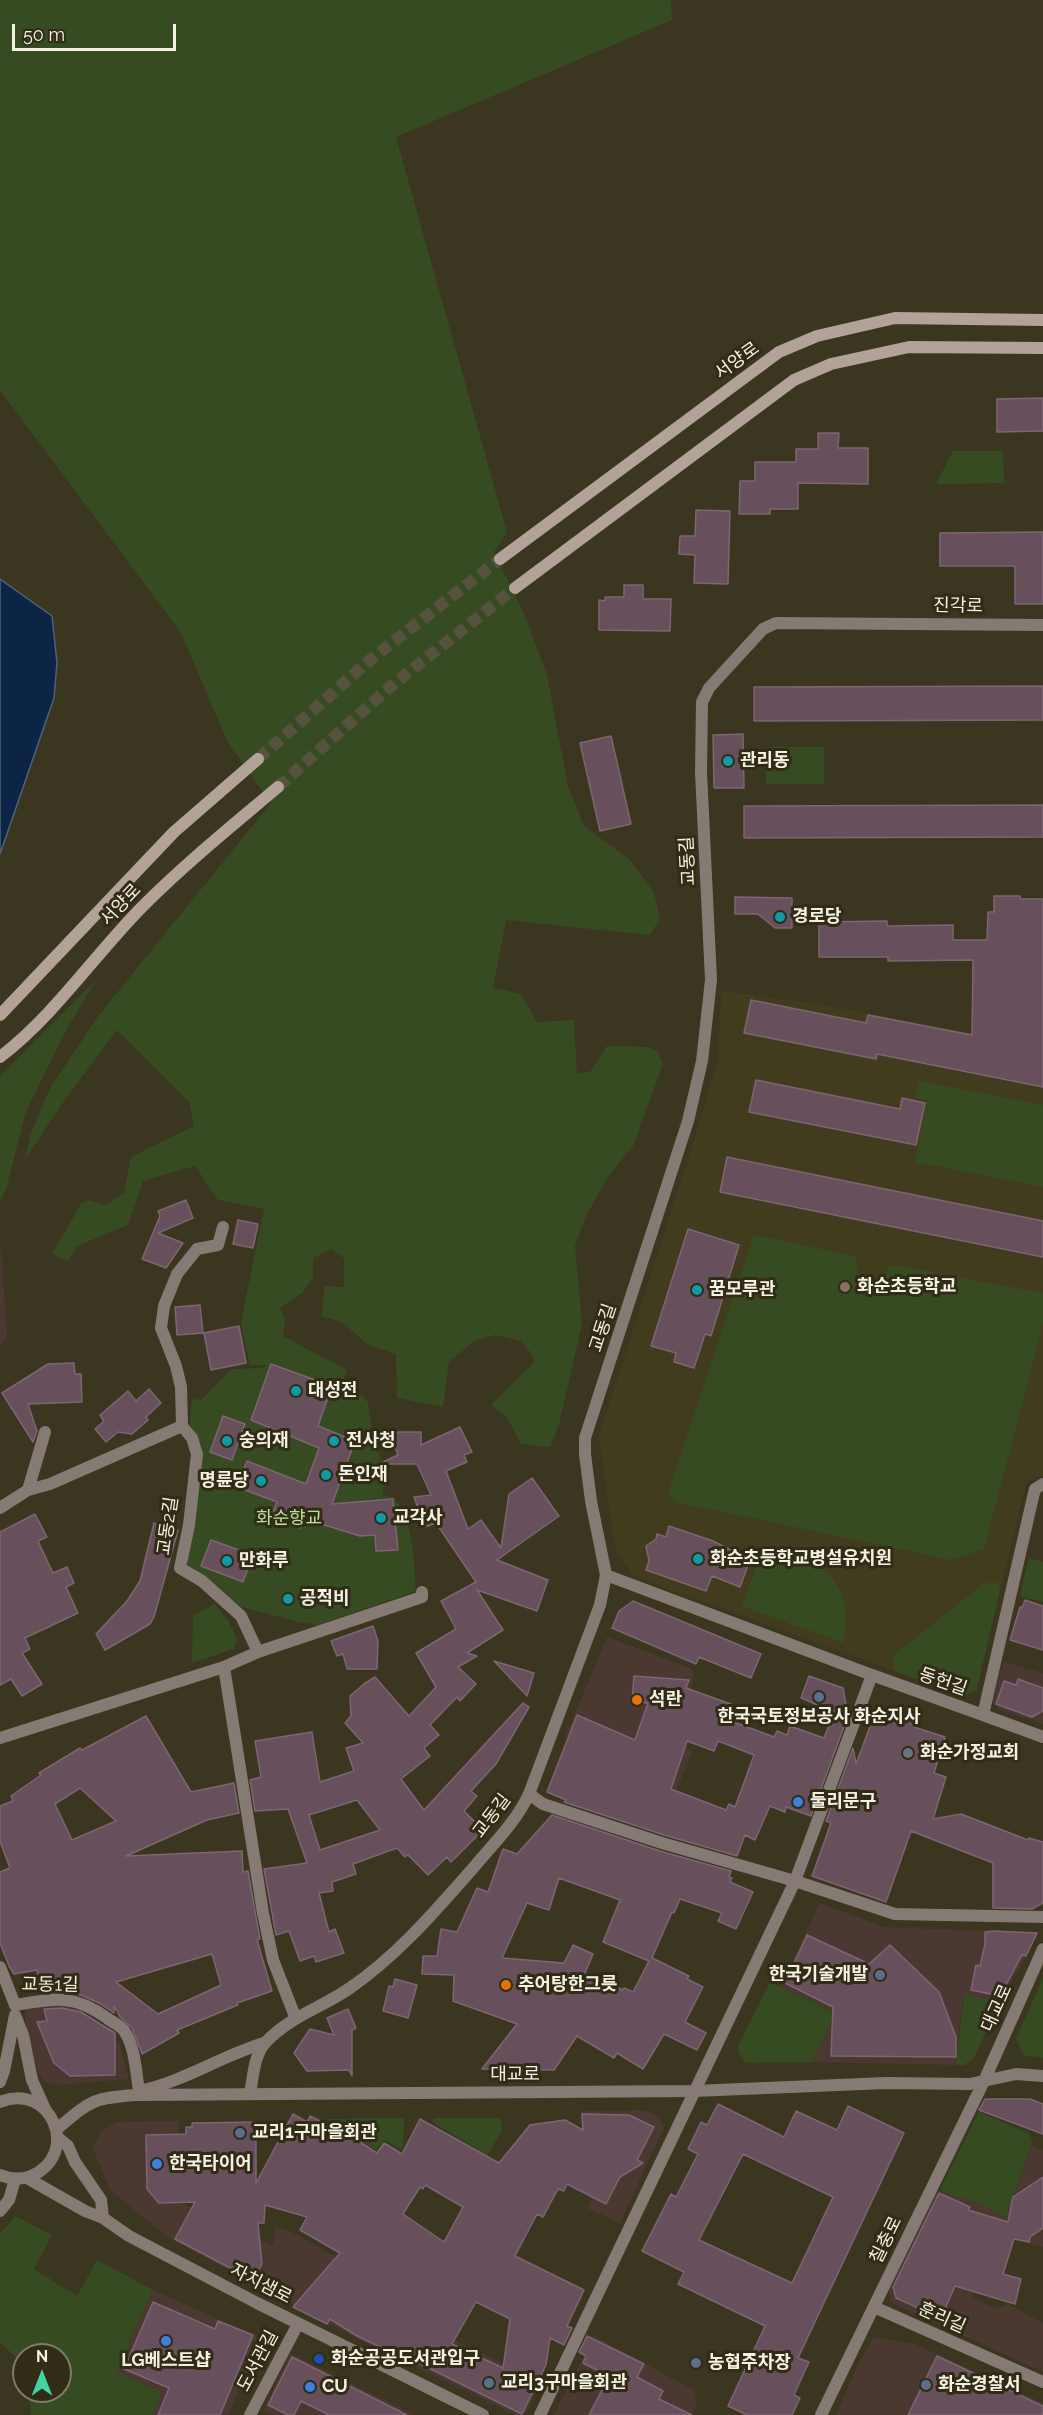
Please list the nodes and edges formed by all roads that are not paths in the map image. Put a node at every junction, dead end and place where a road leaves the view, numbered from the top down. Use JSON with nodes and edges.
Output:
{"nodes":[{"id":1,"x":1043,"y":320,"type":"edge"},
{"id":2,"x":1043,"y":348,"type":"edge"},
{"id":3,"x":501,"y":559,"type":"tunnel mouth"},
{"id":4,"x":515,"y":588,"type":"tunnel mouth"},
{"id":5,"x":872,"y":623,"type":"joint"},
{"id":6,"x":1043,"y":625,"type":"edge"},
{"id":7,"x":258,"y":759,"type":"tunnel mouth"},
{"id":8,"x":278,"y":787,"type":"tunnel mouth"},
{"id":9,"x":0,"y":1015,"type":"edge"},
{"id":10,"x":0,"y":1057,"type":"edge"},
{"id":11,"x":223,"y":1227,"type":"dead end"},
{"id":12,"x":182,"y":1426,"type":"junction"},
{"id":13,"x":45,"y":1432,"type":"dead end"},
{"id":14,"x":1043,"y":1484,"type":"edge"},
{"id":15,"x":28,"y":1490,"type":"junction"},
{"id":16,"x":0,"y":1508,"type":"edge"},
{"id":17,"x":606,"y":1575,"type":"junction"},
{"id":18,"x":422,"y":1592,"type":"dead end"},
{"id":19,"x":258,"y":1652,"type":"junction"},
{"id":20,"x":224,"y":1667,"type":"junction"},
{"id":21,"x":872,"y":1675,"type":"junction"},
{"id":22,"x":983,"y":1715,"type":"junction"},
{"id":23,"x":1043,"y":1737,"type":"edge"},
{"id":24,"x":0,"y":1738,"type":"edge"},
{"id":25,"x":529,"y":1794,"type":"junction"},
{"id":26,"x":795,"y":1881,"type":"junction"},
{"id":27,"x":1043,"y":1917,"type":"edge"},
{"id":28,"x":1043,"y":1949,"type":"edge"},
{"id":29,"x":0,"y":1967,"type":"edge"},
{"id":30,"x":4,"y":1985,"type":"edge"},
{"id":31,"x":15,"y":2010,"type":"junction"},
{"id":32,"x":296,"y":2019,"type":"junction"},
{"id":33,"x":264,"y":2043,"type":"junction"},
{"id":34,"x":1043,"y":2076,"type":"edge"},
{"id":35,"x":984,"y":2081,"type":"junction"},
{"id":36,"x":0,"y":2082,"type":"edge"},
{"id":37,"x":693,"y":2091,"type":"junction"},
{"id":38,"x":138,"y":2093,"type":"junction"},
{"id":39,"x":250,"y":2094,"type":"junction"},
{"id":40,"x":0,"y":2102,"type":"edge"},
{"id":41,"x":45,"y":2109,"type":"junction"},
{"id":42,"x":57,"y":2133,"type":"junction"},
{"id":43,"x":0,"y":2175,"type":"edge"},
{"id":44,"x":21,"y":2179,"type":"junction"},
{"id":45,"x":0,"y":2211,"type":"edge"},
{"id":46,"x":103,"y":2218,"type":"junction"},
{"id":47,"x":874,"y":2307,"type":"junction"},
{"id":48,"x":298,"y":2324,"type":"junction"},
{"id":49,"x":1043,"y":2382,"type":"edge"},
{"id":50,"x":250,"y":2415,"type":"edge"},
{"id":51,"x":483,"y":2415,"type":"edge"},
{"id":52,"x":540,"y":2415,"type":"edge"},
{"id":53,"x":821,"y":2415,"type":"edge"}],
"edges":[{"from":1,"to":3,"type":"main road","name":"서양로"},
{"from":2,"to":4,"type":"main road"},
{"from":5,"to":6,"type":"street","name":"진각로"},
{"from":5,"to":17,"type":"street","name":"교동길"},
{"from":7,"to":9,"type":"main road","name":"서양로"},
{"from":8,"to":10,"type":"main road","name":"서양로"},
{"from":11,"to":12,"type":"street","name":"교동2길"},
{"from":12,"to":15,"type":"street"},
{"from":12,"to":19,"type":"street","name":"교동2길"},
{"from":13,"to":15,"type":"street"},
{"from":14,"to":22,"type":"street","name":"동헌길"},
{"from":15,"to":16,"type":"street"},
{"from":17,"to":21,"type":"street","name":"동헌길"},
{"from":17,"to":25,"type":"street","name":"교동길"},
{"from":18,"to":19,"type":"street"},
{"from":19,"to":20,"type":"street"},
{"from":20,"to":24,"type":"street"},
{"from":20,"to":32,"type":"street"},
{"from":21,"to":22,"type":"street","name":"동헌길"},
{"from":21,"to":26,"type":"street"},
{"from":22,"to":23,"type":"street"},
{"from":25,"to":26,"type":"street"},
{"from":25,"to":32,"type":"street","name":"교동길"},
{"from":26,"to":27,"type":"street"},
{"from":26,"to":37,"type":"street"},
{"from":28,"to":35,"type":"street","name":"대교로"},
{"from":29,"to":30,"type":"street","name":"교동1길"},
{"from":30,"to":31,"type":"street","name":"교동1길"},
{"from":31,"to":36,"type":"street"},
{"from":31,"to":38,"type":"street","name":"교동1길"},
{"from":31,"to":41,"type":"street"},
{"from":32,"to":33,"type":"street","name":"교동길"},
{"from":33,"to":38,"type":"street","name":"교동길"},
{"from":33,"to":39,"type":"street"},
{"from":34,"to":35,"type":"street","name":"대교로"},
{"from":35,"to":37,"type":"street","name":"대교로"},
{"from":35,"to":47,"type":"street","name":"칠충로"},
{"from":37,"to":39,"type":"street","name":"대교로"},
{"from":37,"to":52,"type":"street"},
{"from":38,"to":39,"type":"street","name":"대교로"},
{"from":38,"to":42,"type":"street","name":"대교로"},
{"from":40,"to":41,"type":"street"},
{"from":41,"to":42,"type":"street"},
{"from":42,"to":44,"type":"street"},
{"from":42,"to":46,"type":"street"},
{"from":43,"to":44,"type":"street"},
{"from":44,"to":45,"type":"street"},
{"from":44,"to":46,"type":"street","name":"자치샘로"},
{"from":46,"to":48,"type":"street","name":"자치샘로"},
{"from":47,"to":49,"type":"street","name":"훈리길"},
{"from":47,"to":53,"type":"street","name":"칠충로"},
{"from":48,"to":50,"type":"street","name":"도서관길"},
{"from":48,"to":51,"type":"street","name":"자치샘로"}]}
